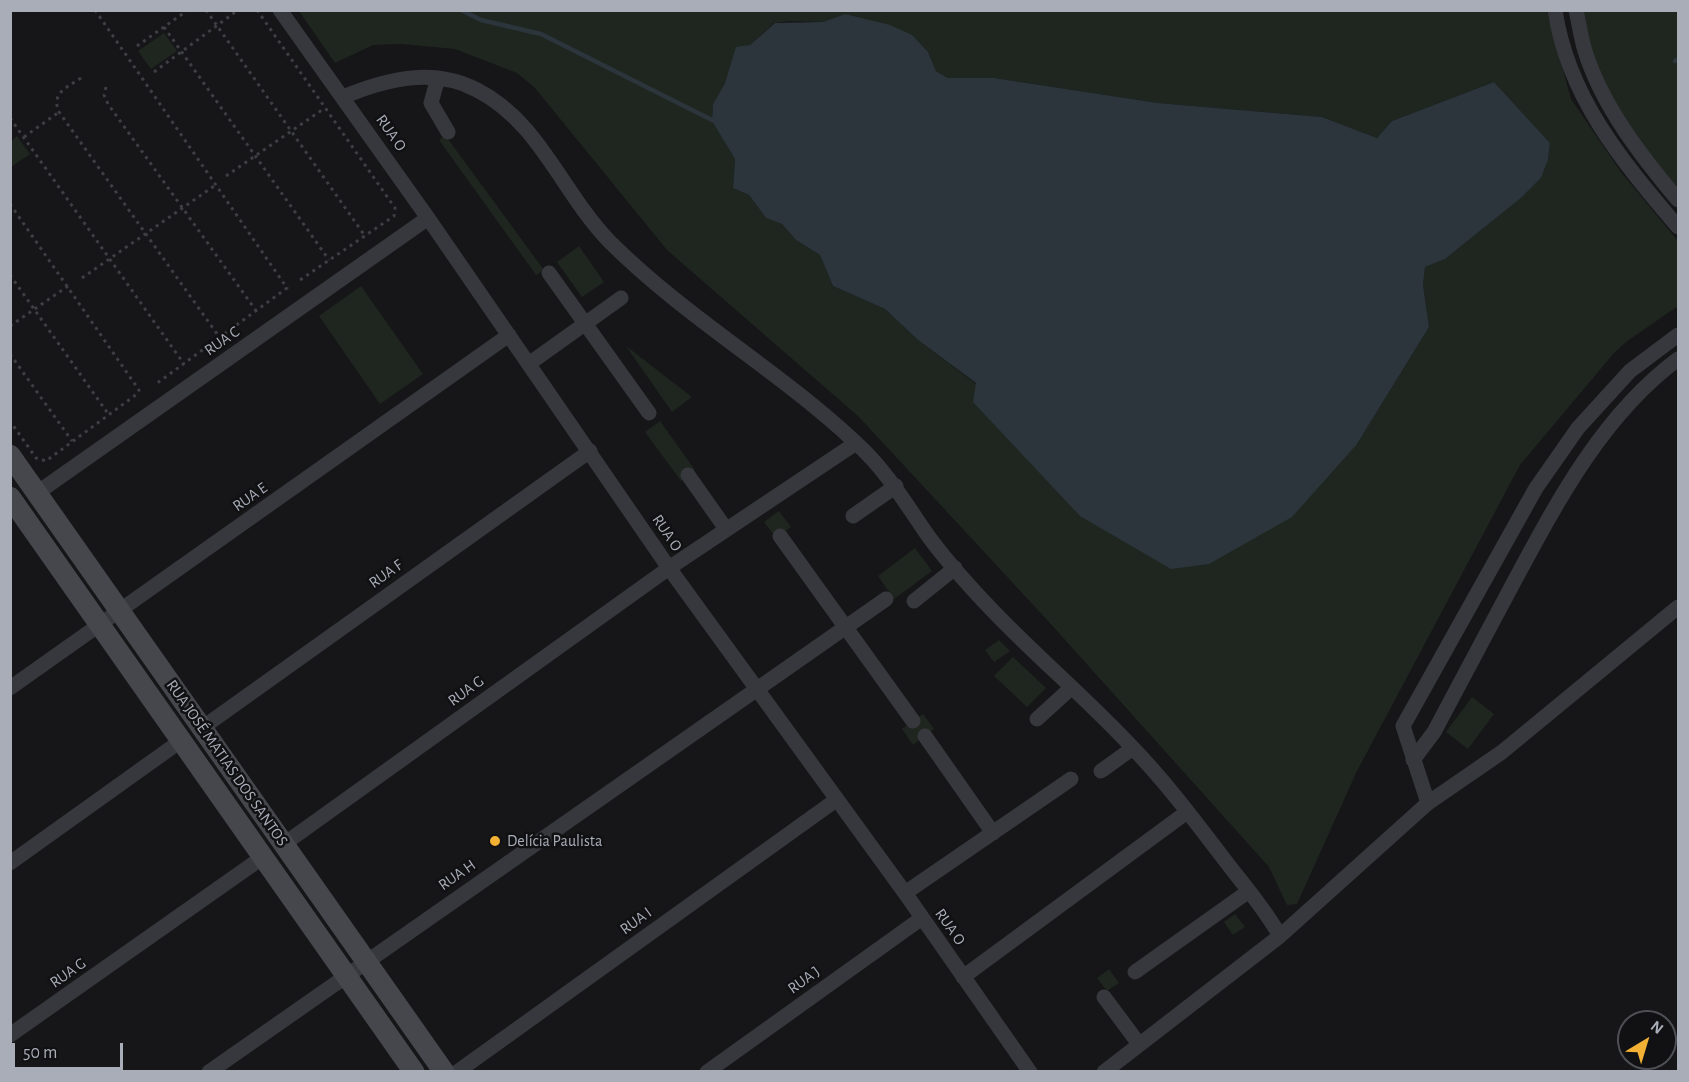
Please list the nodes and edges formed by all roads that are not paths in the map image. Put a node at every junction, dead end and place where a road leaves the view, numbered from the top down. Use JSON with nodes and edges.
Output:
{"nodes":[{"id":1,"x":280,"y":10,"type":"edge"},
{"id":2,"x":1555,"y":10,"type":"edge"},
{"id":3,"x":1576,"y":10,"type":"edge"},
{"id":4,"x":438,"y":78,"type":"junction"},
{"id":5,"x":344,"y":97,"type":"junction"},
{"id":6,"x":448,"y":132,"type":"dead end"},
{"id":7,"x":1678,"y":200,"type":"edge"},
{"id":8,"x":428,"y":218,"type":"junction"},
{"id":9,"x":1678,"y":227,"type":"edge"},
{"id":10,"x":549,"y":273,"type":"dead end"},
{"id":11,"x":621,"y":298,"type":"dead end"},
{"id":12,"x":586,"y":324,"type":"junction"},
{"id":13,"x":509,"y":335,"type":"junction"},
{"id":14,"x":1678,"y":335,"type":"edge"},
{"id":15,"x":1678,"y":359,"type":"edge"},
{"id":16,"x":530,"y":363,"type":"junction"},
{"id":17,"x":1630,"y":371,"type":"junction"},
{"id":18,"x":1645,"y":385,"type":"junction"},
{"id":19,"x":649,"y":413,"type":"dead end"},
{"id":20,"x":856,"y":443,"type":"junction"},
{"id":21,"x":590,"y":451,"type":"junction"},
{"id":22,"x":10,"y":455,"type":"edge"},
{"id":23,"x":688,"y":475,"type":"dead end"},
{"id":24,"x":896,"y":486,"type":"junction"},
{"id":25,"x":37,"y":493,"type":"junction"},
{"id":26,"x":13,"y":506,"type":"edge"},
{"id":27,"x":853,"y":516,"type":"dead end"},
{"id":28,"x":726,"y":529,"type":"junction"},
{"id":29,"x":780,"y":536,"type":"dead end"},
{"id":30,"x":669,"y":568,"type":"junction"},
{"id":31,"x":956,"y":568,"type":"junction"},
{"id":32,"x":886,"y":598,"type":"dead end"},
{"id":33,"x":914,"y":601,"type":"dead end"},
{"id":34,"x":1678,"y":607,"type":"edge"},
{"id":35,"x":120,"y":611,"type":"junction"},
{"id":36,"x":101,"y":625,"type":"junction"},
{"id":37,"x":846,"y":626,"type":"junction"},
{"id":38,"x":10,"y":688,"type":"edge"},
{"id":39,"x":756,"y":688,"type":"junction"},
{"id":40,"x":1071,"y":688,"type":"junction"},
{"id":41,"x":1037,"y":718,"type":"dead end"},
{"id":42,"x":913,"y":722,"type":"dead end"},
{"id":43,"x":202,"y":728,"type":"junction"},
{"id":44,"x":925,"y":736,"type":"dead end"},
{"id":45,"x":182,"y":740,"type":"junction"},
{"id":46,"x":1133,"y":747,"type":"junction"},
{"id":47,"x":1413,"y":760,"type":"junction"},
{"id":48,"x":1101,"y":771,"type":"dead end"},
{"id":49,"x":1071,"y":779,"type":"dead end"},
{"id":50,"x":836,"y":800,"type":"junction"},
{"id":51,"x":1428,"y":803,"type":"junction"},
{"id":52,"x":1187,"y":812,"type":"junction"},
{"id":53,"x":993,"y":833,"type":"junction"},
{"id":54,"x":284,"y":844,"type":"junction"},
{"id":55,"x":263,"y":857,"type":"junction"},
{"id":56,"x":10,"y":863,"type":"edge"},
{"id":57,"x":1249,"y":891,"type":"junction"},
{"id":58,"x":905,"y":893,"type":"junction"},
{"id":59,"x":922,"y":918,"type":"junction"},
{"id":60,"x":1280,"y":936,"type":"junction"},
{"id":61,"x":366,"y":961,"type":"junction"},
{"id":62,"x":1135,"y":972,"type":"dead end"},
{"id":63,"x":346,"y":975,"type":"junction"},
{"id":64,"x":963,"y":976,"type":"junction"},
{"id":65,"x":1104,"y":997,"type":"dead end"},
{"id":66,"x":10,"y":1035,"type":"edge"},
{"id":67,"x":1139,"y":1044,"type":"junction"},
{"id":68,"x":208,"y":1071,"type":"edge"},
{"id":69,"x":414,"y":1071,"type":"edge"},
{"id":70,"x":444,"y":1071,"type":"edge"},
{"id":71,"x":458,"y":1071,"type":"edge"},
{"id":72,"x":707,"y":1071,"type":"edge"},
{"id":73,"x":1030,"y":1071,"type":"edge"},
{"id":74,"x":1104,"y":1071,"type":"edge"}],
"edges":[{"from":1,"to":5,"type":"street","name":"RUA O"},
{"from":2,"to":9,"type":"street"},
{"from":3,"to":7,"type":"street"},
{"from":4,"to":5,"type":"street"},
{"from":4,"to":6,"type":"street"},
{"from":4,"to":20,"type":"street"},
{"from":5,"to":8,"type":"street","name":"RUA O"},
{"from":8,"to":13,"type":"street","name":"RUA O"},
{"from":8,"to":25,"type":"street","name":"RUA C"},
{"from":10,"to":12,"type":"street"},
{"from":11,"to":12,"type":"street"},
{"from":12,"to":16,"type":"street"},
{"from":12,"to":19,"type":"street"},
{"from":13,"to":16,"type":"street","name":"RUA O"},
{"from":13,"to":35,"type":"street","name":"RUA E"},
{"from":14,"to":17,"type":"street"},
{"from":15,"to":18,"type":"street"},
{"from":16,"to":21,"type":"street","name":"RUA O"},
{"from":17,"to":18,"type":"street"},
{"from":17,"to":47,"type":"street"},
{"from":18,"to":47,"type":"street"},
{"from":20,"to":24,"type":"street"},
{"from":20,"to":28,"type":"street","name":"RUA G"},
{"from":21,"to":30,"type":"street","name":"RUA O"},
{"from":21,"to":43,"type":"street","name":"RUA F"},
{"from":22,"to":25,"type":"main road","name":"RUA JOSÉ MATIAS DOS SANTOS"},
{"from":23,"to":28,"type":"street"},
{"from":24,"to":27,"type":"street"},
{"from":24,"to":31,"type":"street"},
{"from":25,"to":35,"type":"main road","name":"RUA JOSÉ MATIAS DOS SANTOS"},
{"from":26,"to":36,"type":"main road","name":"RUA JOSÉ MATIAS DOS SANTOS"},
{"from":28,"to":30,"type":"street","name":"RUA G"},
{"from":29,"to":37,"type":"street"},
{"from":30,"to":39,"type":"street","name":"RUA O"},
{"from":30,"to":54,"type":"street","name":"RUA G"},
{"from":31,"to":33,"type":"street"},
{"from":31,"to":40,"type":"street"},
{"from":32,"to":37,"type":"street","name":"RUA H"},
{"from":34,"to":51,"type":"street"},
{"from":35,"to":36,"type":"street","name":"RUA E"},
{"from":35,"to":43,"type":"main road","name":"RUA JOSÉ MATIAS DOS SANTOS"},
{"from":36,"to":38,"type":"street","name":"RUA E"},
{"from":36,"to":45,"type":"main road","name":"RUA JOSÉ MATIAS DOS SANTOS"},
{"from":37,"to":39,"type":"street","name":"RUA H"},
{"from":37,"to":42,"type":"street"},
{"from":39,"to":50,"type":"street","name":"RUA O"},
{"from":39,"to":61,"type":"street","name":"RUA H"},
{"from":40,"to":41,"type":"street"},
{"from":40,"to":46,"type":"street"},
{"from":43,"to":54,"type":"main road","name":"RUA JOSÉ MATIAS DOS SANTOS"},
{"from":44,"to":53,"type":"street"},
{"from":45,"to":55,"type":"main road","name":"RUA JOSÉ MATIAS DOS SANTOS"},
{"from":45,"to":56,"type":"street"},
{"from":46,"to":48,"type":"street"},
{"from":46,"to":52,"type":"street"},
{"from":47,"to":51,"type":"street"},
{"from":49,"to":53,"type":"street"},
{"from":50,"to":58,"type":"street","name":"RUA O"},
{"from":50,"to":71,"type":"street","name":"RUA I"},
{"from":51,"to":60,"type":"street"},
{"from":52,"to":57,"type":"street"},
{"from":52,"to":64,"type":"street"},
{"from":53,"to":58,"type":"street"},
{"from":54,"to":61,"type":"main road","name":"RUA JOSÉ MATIAS DOS SANTOS"},
{"from":55,"to":63,"type":"main road","name":"RUA JOSÉ MATIAS DOS SANTOS"},
{"from":55,"to":66,"type":"street","name":"RUA G"},
{"from":57,"to":60,"type":"street"},
{"from":57,"to":62,"type":"street"},
{"from":58,"to":59,"type":"street","name":"RUA O"},
{"from":59,"to":64,"type":"street","name":"RUA O"},
{"from":59,"to":72,"type":"street","name":"RUA J"},
{"from":60,"to":67,"type":"street"},
{"from":61,"to":63,"type":"street","name":"RUA H"},
{"from":61,"to":70,"type":"main road","name":"RUA JOSÉ MATIAS DOS SANTOS"},
{"from":63,"to":68,"type":"street","name":"RUA H"},
{"from":63,"to":69,"type":"main road","name":"RUA JOSÉ MATIAS DOS SANTOS"},
{"from":64,"to":73,"type":"street","name":"RUA O"},
{"from":65,"to":67,"type":"street"},
{"from":67,"to":74,"type":"street"}]}
